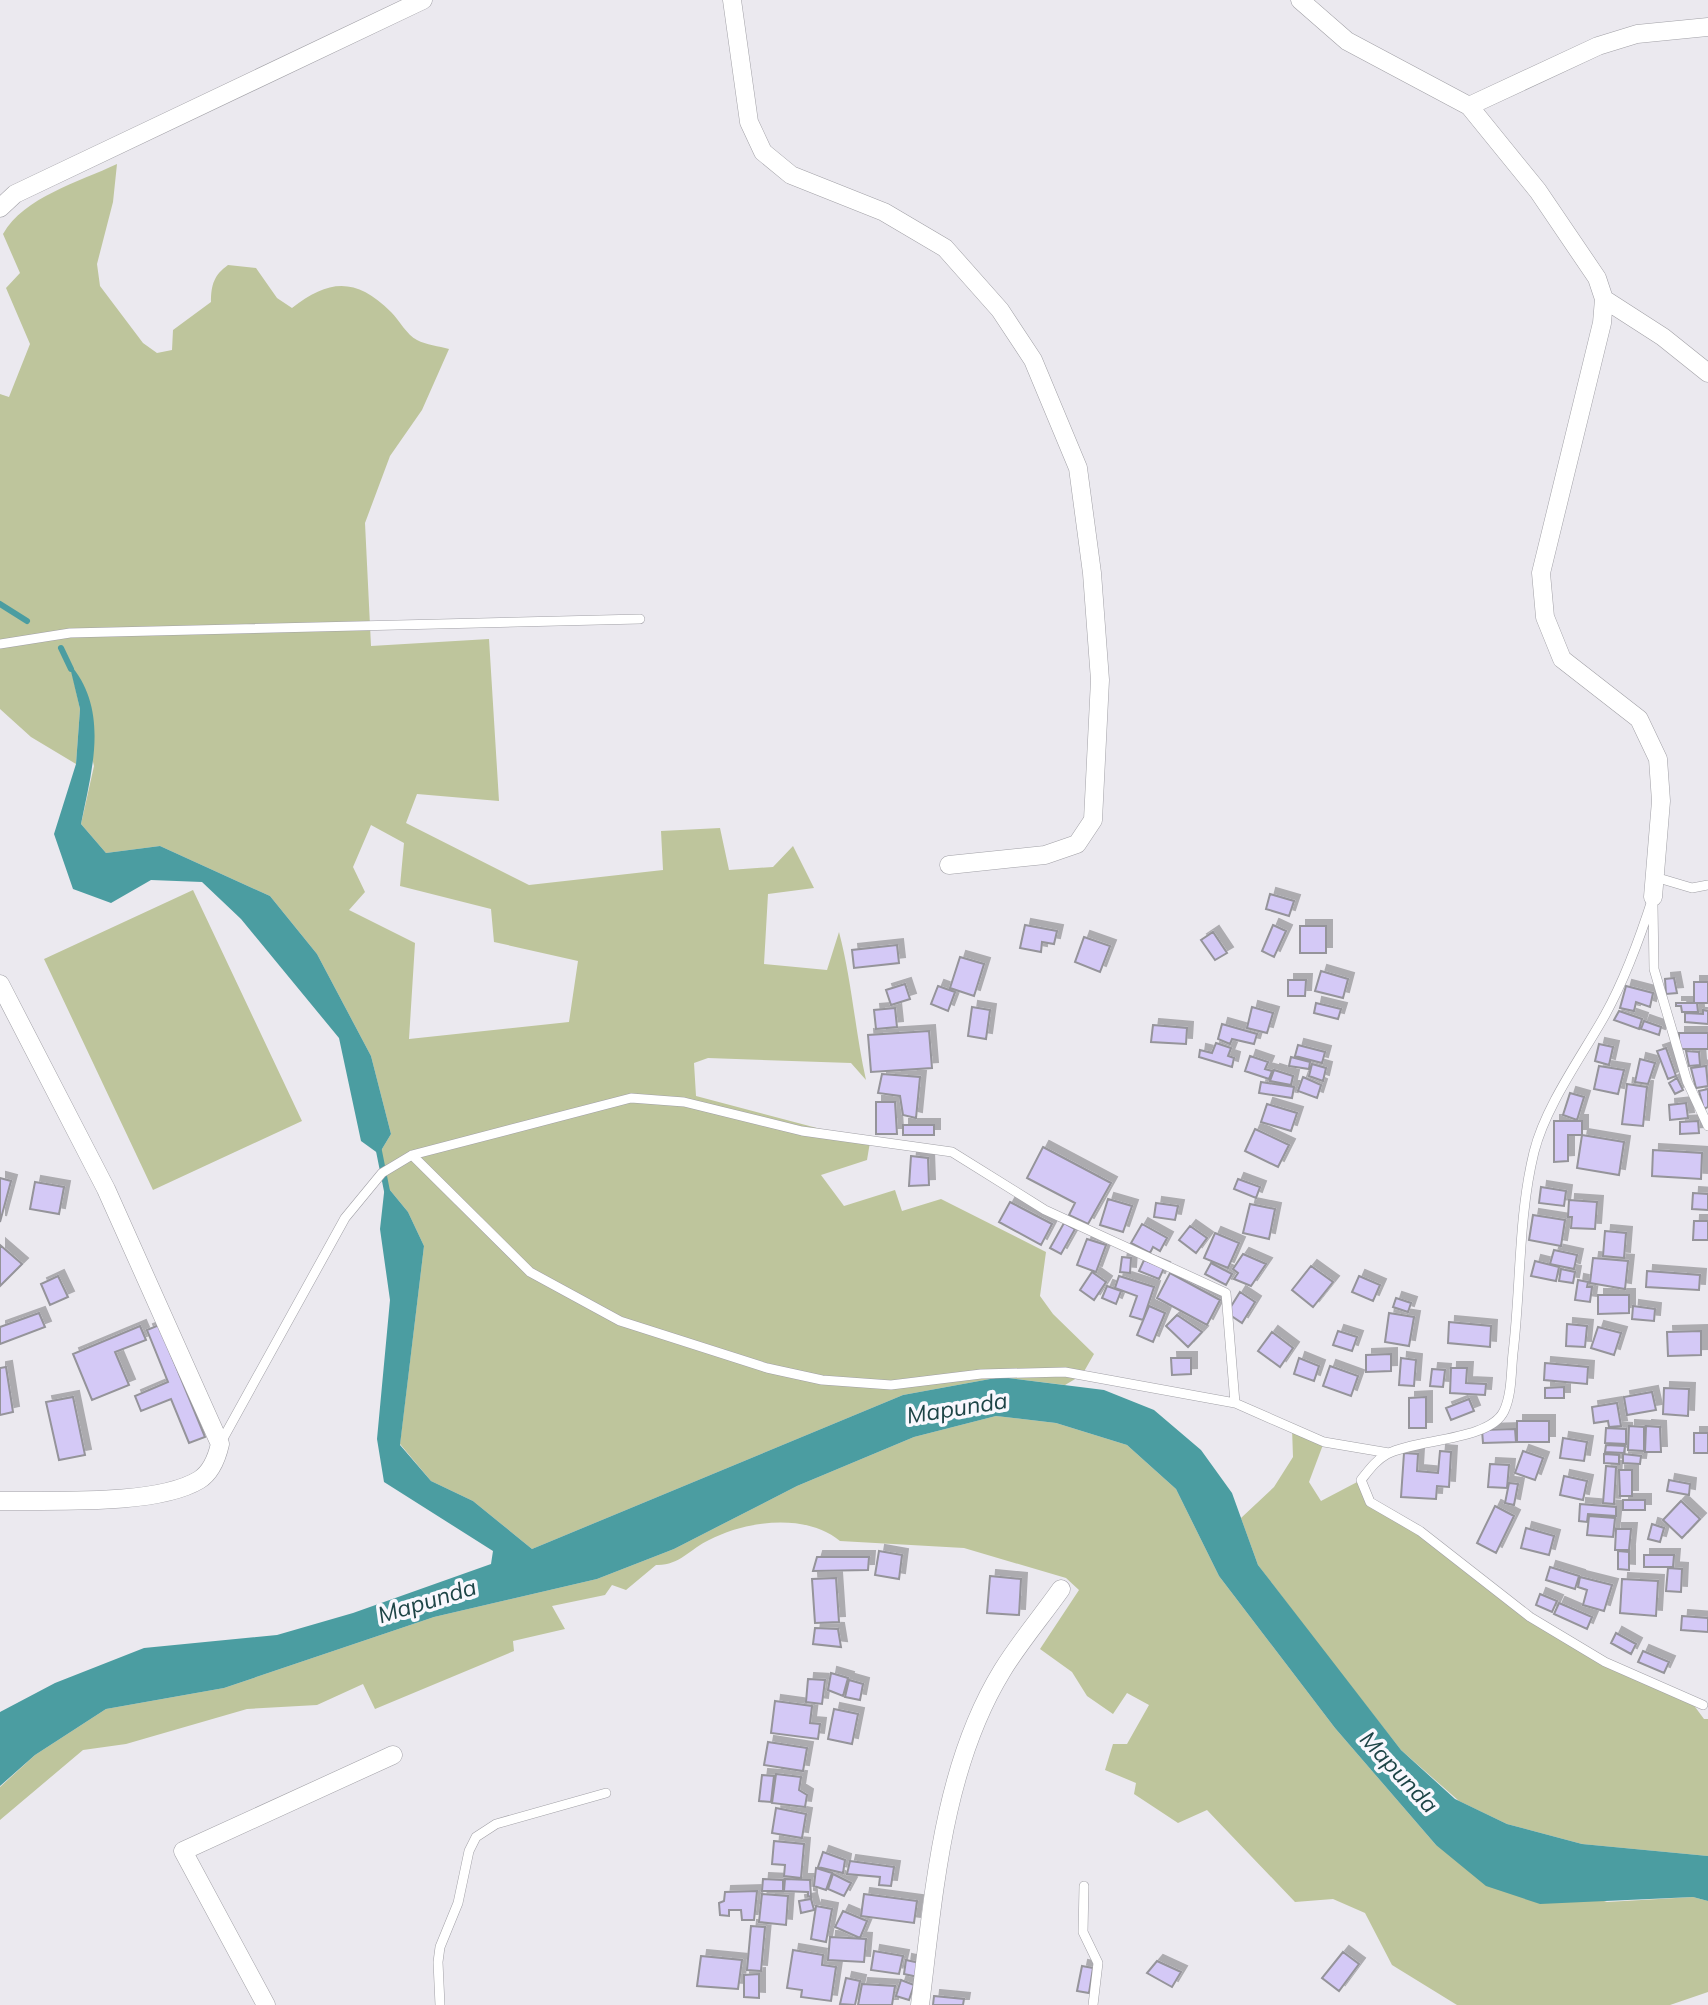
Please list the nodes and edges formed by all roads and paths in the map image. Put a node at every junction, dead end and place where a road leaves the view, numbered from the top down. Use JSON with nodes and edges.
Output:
{"nodes":[{"id":1,"x":423,"y":0,"type":"edge"},
{"id":2,"x":732,"y":0,"type":"edge"},
{"id":3,"x":1300,"y":0,"type":"edge"},
{"id":4,"x":1708,"y":27,"type":"edge"},
{"id":5,"x":1469,"y":106,"type":"junction"},
{"id":6,"x":0,"y":208,"type":"edge"},
{"id":7,"x":1604,"y":299,"type":"junction"},
{"id":8,"x":1708,"y":373,"type":"edge"},
{"id":9,"x":640,"y":618,"type":"dead end"},
{"id":10,"x":0,"y":644,"type":"edge"},
{"id":11,"x":949,"y":865,"type":"dead end"},
{"id":12,"x":1655,"y":877,"type":"junction"},
{"id":13,"x":1708,"y":885,"type":"edge"},
{"id":14,"x":1653,"y":897,"type":"junction"},
{"id":15,"x":0,"y":984,"type":"edge"},
{"id":16,"x":1708,"y":1126,"type":"edge"},
{"id":17,"x":412,"y":1155,"type":"junction"},
{"id":18,"x":1235,"y":1403,"type":"junction"},
{"id":19,"x":220,"y":1444,"type":"junction"},
{"id":20,"x":1388,"y":1453,"type":"junction"},
{"id":21,"x":0,"y":1501,"type":"edge"},
{"id":22,"x":1061,"y":1589,"type":"dead end"},
{"id":23,"x":1703,"y":1704,"type":"dead end"},
{"id":24,"x":393,"y":1755,"type":"dead end"},
{"id":25,"x":607,"y":1793,"type":"dead end"},
{"id":26,"x":1084,"y":1886,"type":"dead end"},
{"id":27,"x":266,"y":2005,"type":"edge"},
{"id":28,"x":440,"y":2005,"type":"edge"},
{"id":29,"x":920,"y":2005,"type":"edge"},
{"id":30,"x":1093,"y":2005,"type":"edge"}],
"edges":[{"from":1,"to":6,"type":"street"},
{"from":2,"to":11,"type":"street"},
{"from":3,"to":5,"type":"street"},
{"from":4,"to":5,"type":"street"},
{"from":5,"to":7,"type":"street"},
{"from":7,"to":8,"type":"street"},
{"from":7,"to":12,"type":"street"},
{"from":9,"to":10,"type":"lane"},
{"from":12,"to":13,"type":"lane"},
{"from":12,"to":14,"type":"street"},
{"from":14,"to":16,"type":"lane"},
{"from":14,"to":20,"type":"lane"},
{"from":15,"to":19,"type":"street"},
{"from":17,"to":18,"type":"lane"},
{"from":17,"to":18,"type":"lane"},
{"from":17,"to":19,"type":"lane"},
{"from":18,"to":20,"type":"lane"},
{"from":19,"to":21,"type":"street"},
{"from":20,"to":23,"type":"lane"},
{"from":22,"to":29,"type":"street"},
{"from":24,"to":27,"type":"street"},
{"from":25,"to":28,"type":"lane"},
{"from":26,"to":30,"type":"lane"}]}
